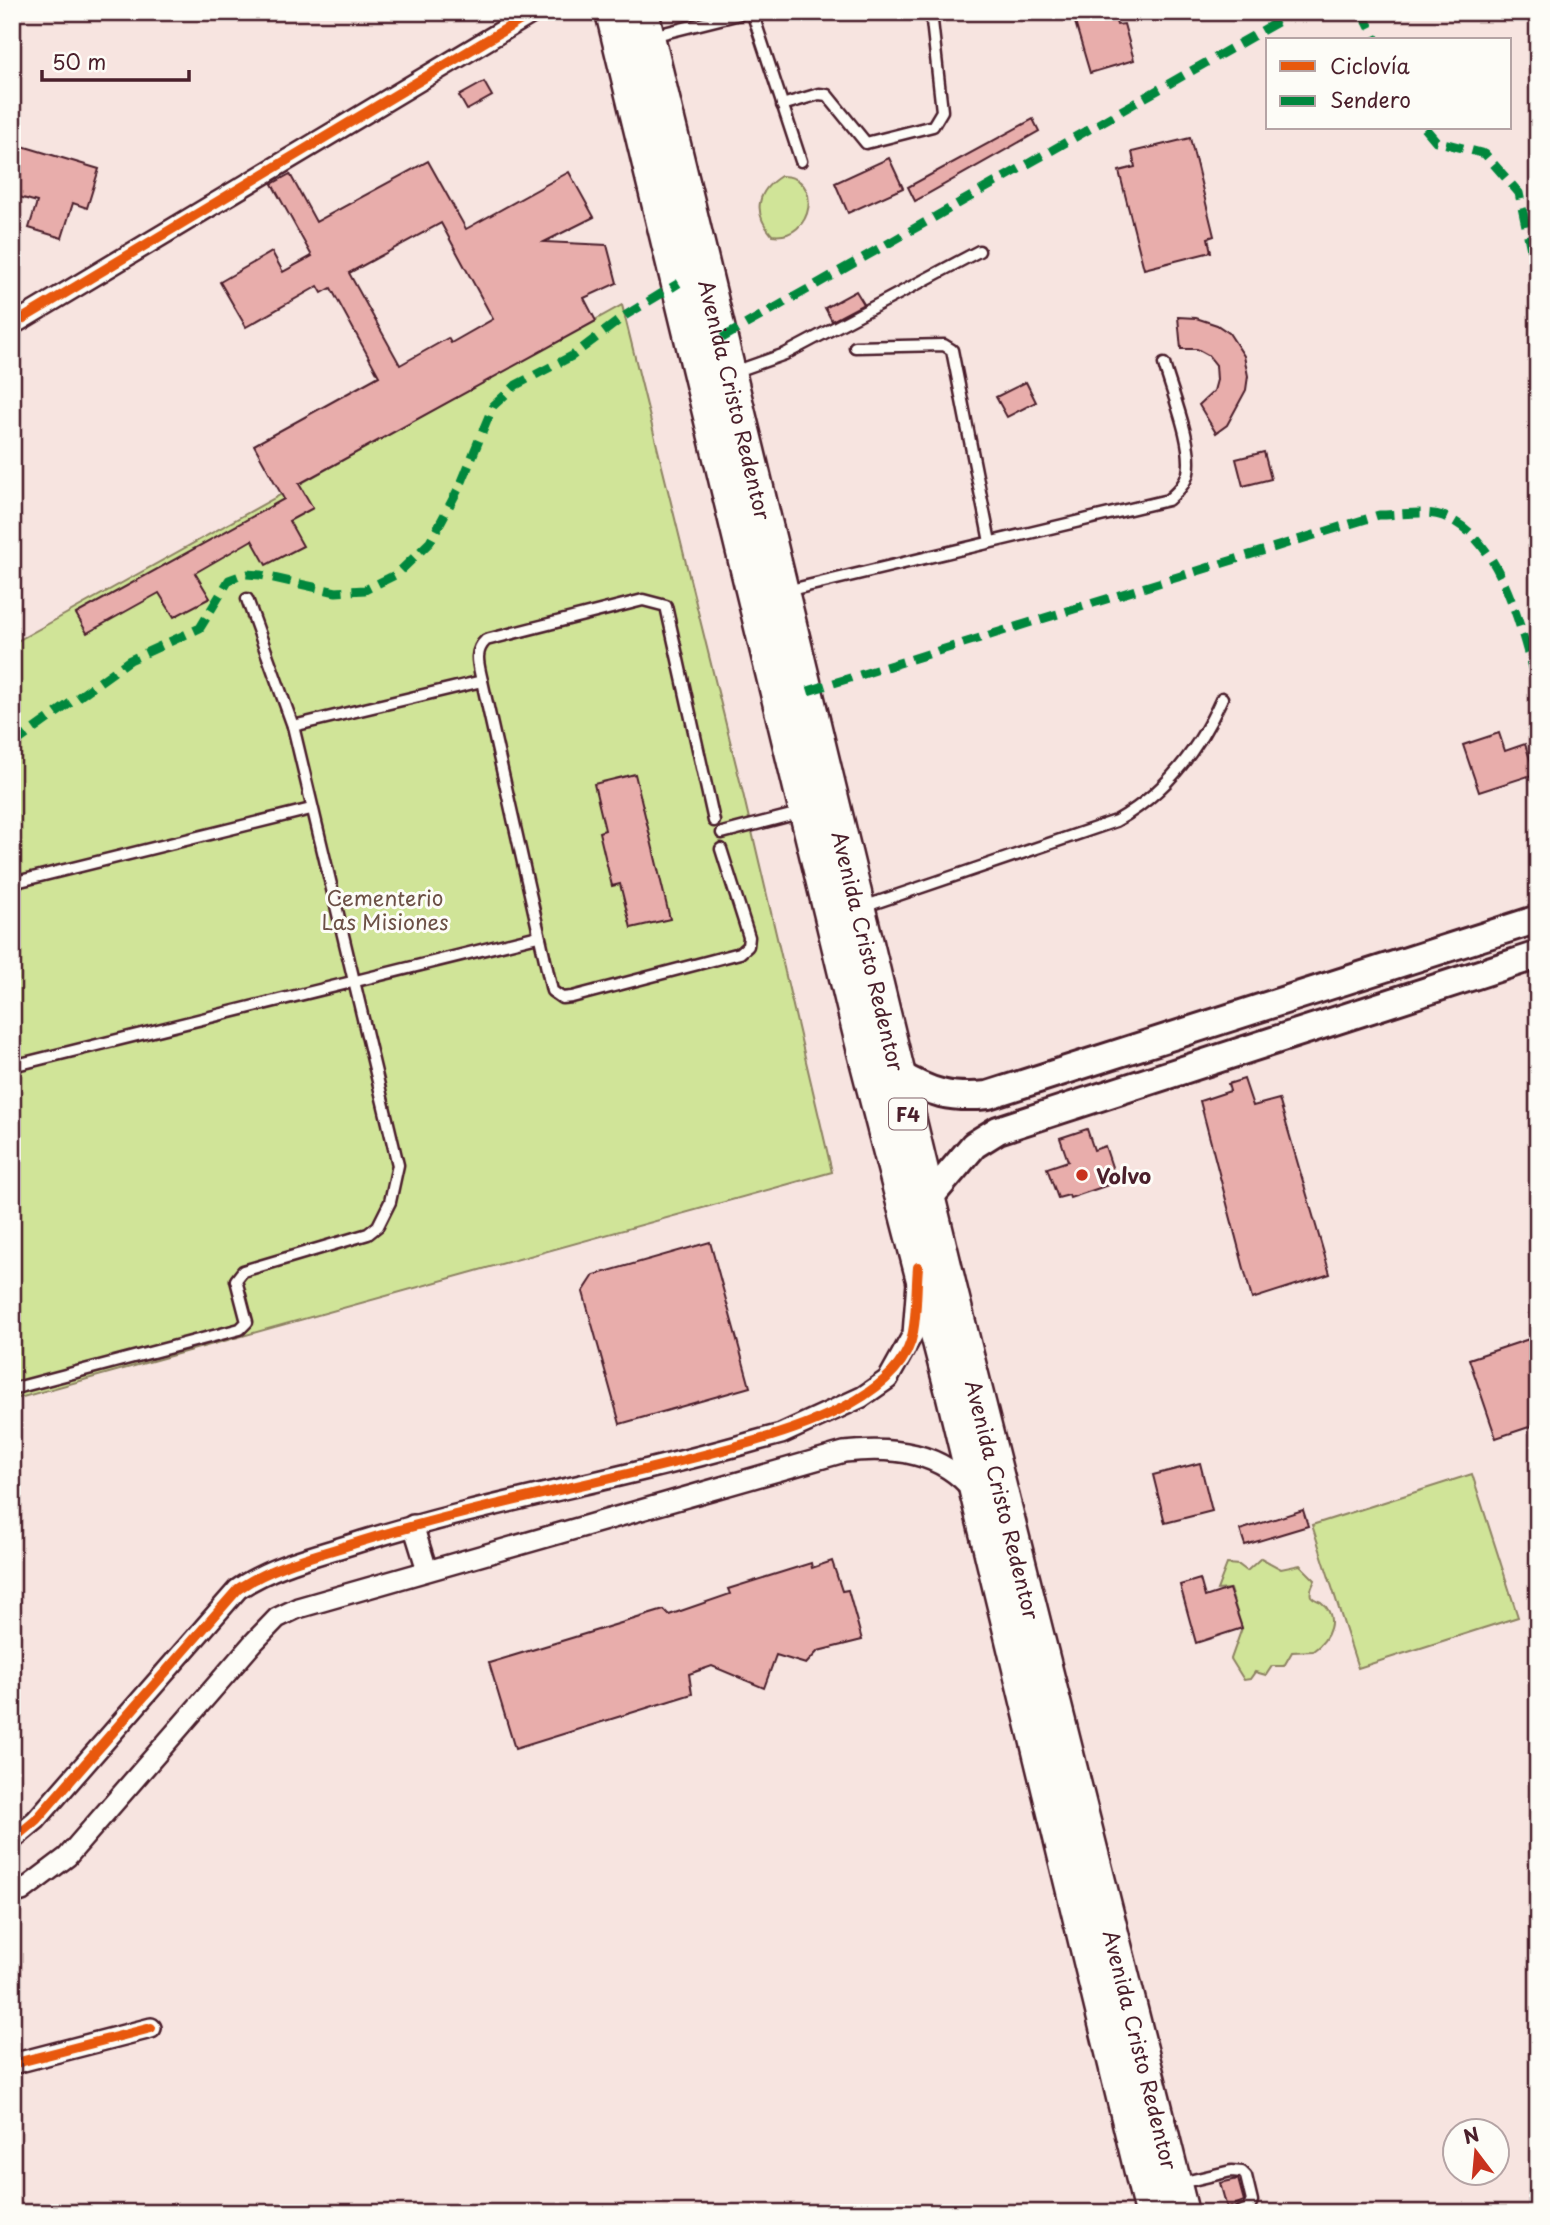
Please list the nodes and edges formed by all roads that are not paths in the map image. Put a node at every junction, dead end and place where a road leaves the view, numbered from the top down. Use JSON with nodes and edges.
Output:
{"nodes":[{"id":1,"x":534,"y":12,"type":"edge"},
{"id":2,"x":612,"y":12,"type":"edge"},
{"id":3,"x":750,"y":12,"type":"edge"},
{"id":4,"x":931,"y":12,"type":"edge"},
{"id":5,"x":645,"y":24,"type":"edge"},
{"id":6,"x":782,"y":105,"type":"junction"},
{"id":7,"x":801,"y":161,"type":"dead end"},
{"id":8,"x":979,"y":251,"type":"dead end"},
{"id":9,"x":12,"y":325,"type":"edge"},
{"id":10,"x":855,"y":347,"type":"dead end"},
{"id":11,"x":1164,"y":364,"type":"dead end"},
{"id":12,"x":731,"y":373,"type":"junction"},
{"id":13,"x":990,"y":542,"type":"junction"},
{"id":14,"x":783,"y":591,"type":"junction"},
{"id":15,"x":247,"y":599,"type":"dead end"},
{"id":16,"x":482,"y":681,"type":"junction"},
{"id":17,"x":1222,"y":698,"type":"dead end"},
{"id":18,"x":293,"y":726,"type":"junction"},
{"id":19,"x":311,"y":809,"type":"junction"},
{"id":20,"x":807,"y":811,"type":"junction"},
{"id":21,"x":714,"y":821,"type":"dead end"},
{"id":22,"x":722,"y":833,"type":"dead end"},
{"id":23,"x":721,"y":849,"type":"dead end"},
{"id":24,"x":12,"y":883,"type":"edge"},
{"id":25,"x":859,"y":908,"type":"junction"},
{"id":26,"x":1538,"y":919,"type":"edge"},
{"id":27,"x":538,"y":936,"type":"junction"},
{"id":28,"x":1538,"y":955,"type":"edge"},
{"id":29,"x":356,"y":982,"type":"junction"},
{"id":30,"x":12,"y":1066,"type":"edge"},
{"id":31,"x":898,"y":1074,"type":"junction"},
{"id":32,"x":988,"y":1095,"type":"junction"},
{"id":33,"x":998,"y":1130,"type":"junction"},
{"id":34,"x":930,"y":1197,"type":"junction"},
{"id":35,"x":918,"y":1267,"type":"junction"},
{"id":36,"x":12,"y":1389,"type":"edge"},
{"id":37,"x":781,"y":1434,"type":"junction"},
{"id":38,"x":722,"y":1451,"type":"junction"},
{"id":39,"x":793,"y":1467,"type":"junction"},
{"id":40,"x":734,"y":1482,"type":"junction"},
{"id":41,"x":976,"y":1494,"type":"junction"},
{"id":42,"x":413,"y":1525,"type":"junction"},
{"id":43,"x":427,"y":1570,"type":"junction"},
{"id":44,"x":12,"y":1840,"type":"edge"},
{"id":45,"x":12,"y":1894,"type":"edge"},
{"id":46,"x":151,"y":2028,"type":"dead end"},
{"id":47,"x":12,"y":2064,"type":"edge"},
{"id":48,"x":1178,"y":2198,"type":"edge"},
{"id":49,"x":1152,"y":2213,"type":"edge"},
{"id":50,"x":1238,"y":2213,"type":"edge"}],
"edges":[{"from":1,"to":9,"type":"street"},
{"from":2,"to":20,"type":"highway","name":"Avenida Cristo Redentor","number":"F4"},
{"from":3,"to":5,"type":"lane"},
{"from":3,"to":6,"type":"lane"},
{"from":4,"to":6,"type":"lane"},
{"from":5,"to":12,"type":"highway","name":"Avenida Cristo Redentor","number":"F4"},
{"from":6,"to":7,"type":"lane"},
{"from":8,"to":12,"type":"lane"},
{"from":10,"to":13,"type":"lane"},
{"from":11,"to":13,"type":"lane"},
{"from":12,"to":14,"type":"highway","name":"Avenida Cristo Redentor","number":"F4"},
{"from":13,"to":14,"type":"lane"},
{"from":14,"to":25,"type":"highway","name":"Avenida Cristo Redentor","number":"F4"},
{"from":15,"to":18,"type":"lane"},
{"from":16,"to":18,"type":"lane"},
{"from":16,"to":21,"type":"lane"},
{"from":16,"to":27,"type":"lane"},
{"from":17,"to":25,"type":"lane"},
{"from":18,"to":19,"type":"lane"},
{"from":19,"to":24,"type":"lane"},
{"from":19,"to":29,"type":"lane"},
{"from":20,"to":22,"type":"lane"},
{"from":20,"to":35,"type":"highway","name":"Avenida Cristo Redentor","number":"F4"},
{"from":23,"to":27,"type":"lane"},
{"from":25,"to":31,"type":"highway","name":"Avenida Cristo Redentor","number":"F4"},
{"from":26,"to":32,"type":"main road"},
{"from":27,"to":29,"type":"lane"},
{"from":28,"to":33,"type":"main road"},
{"from":29,"to":30,"type":"lane"},
{"from":29,"to":36,"type":"lane"},
{"from":31,"to":32,"type":"main road"},
{"from":31,"to":34,"type":"highway","name":"Avenida Cristo Redentor","number":"F4"},
{"from":32,"to":33,"type":"main road"},
{"from":33,"to":34,"type":"main road"},
{"from":34,"to":48,"type":"highway","name":"Avenida Cristo Redentor","number":"F4"},
{"from":35,"to":37,"type":"street"},
{"from":35,"to":41,"type":"highway","name":"Avenida Cristo Redentor","number":"F4"},
{"from":37,"to":38,"type":"street"},
{"from":37,"to":39,"type":"street"},
{"from":38,"to":40,"type":"street"},
{"from":38,"to":42,"type":"street"},
{"from":39,"to":40,"type":"street"},
{"from":39,"to":41,"type":"street"},
{"from":40,"to":43,"type":"street"},
{"from":41,"to":49,"type":"highway","name":"Avenida Cristo Redentor","number":"F4"},
{"from":42,"to":43,"type":"street"},
{"from":42,"to":44,"type":"street"},
{"from":43,"to":45,"type":"street"},
{"from":46,"to":47,"type":"street"},
{"from":48,"to":50,"type":"lane"}]}
